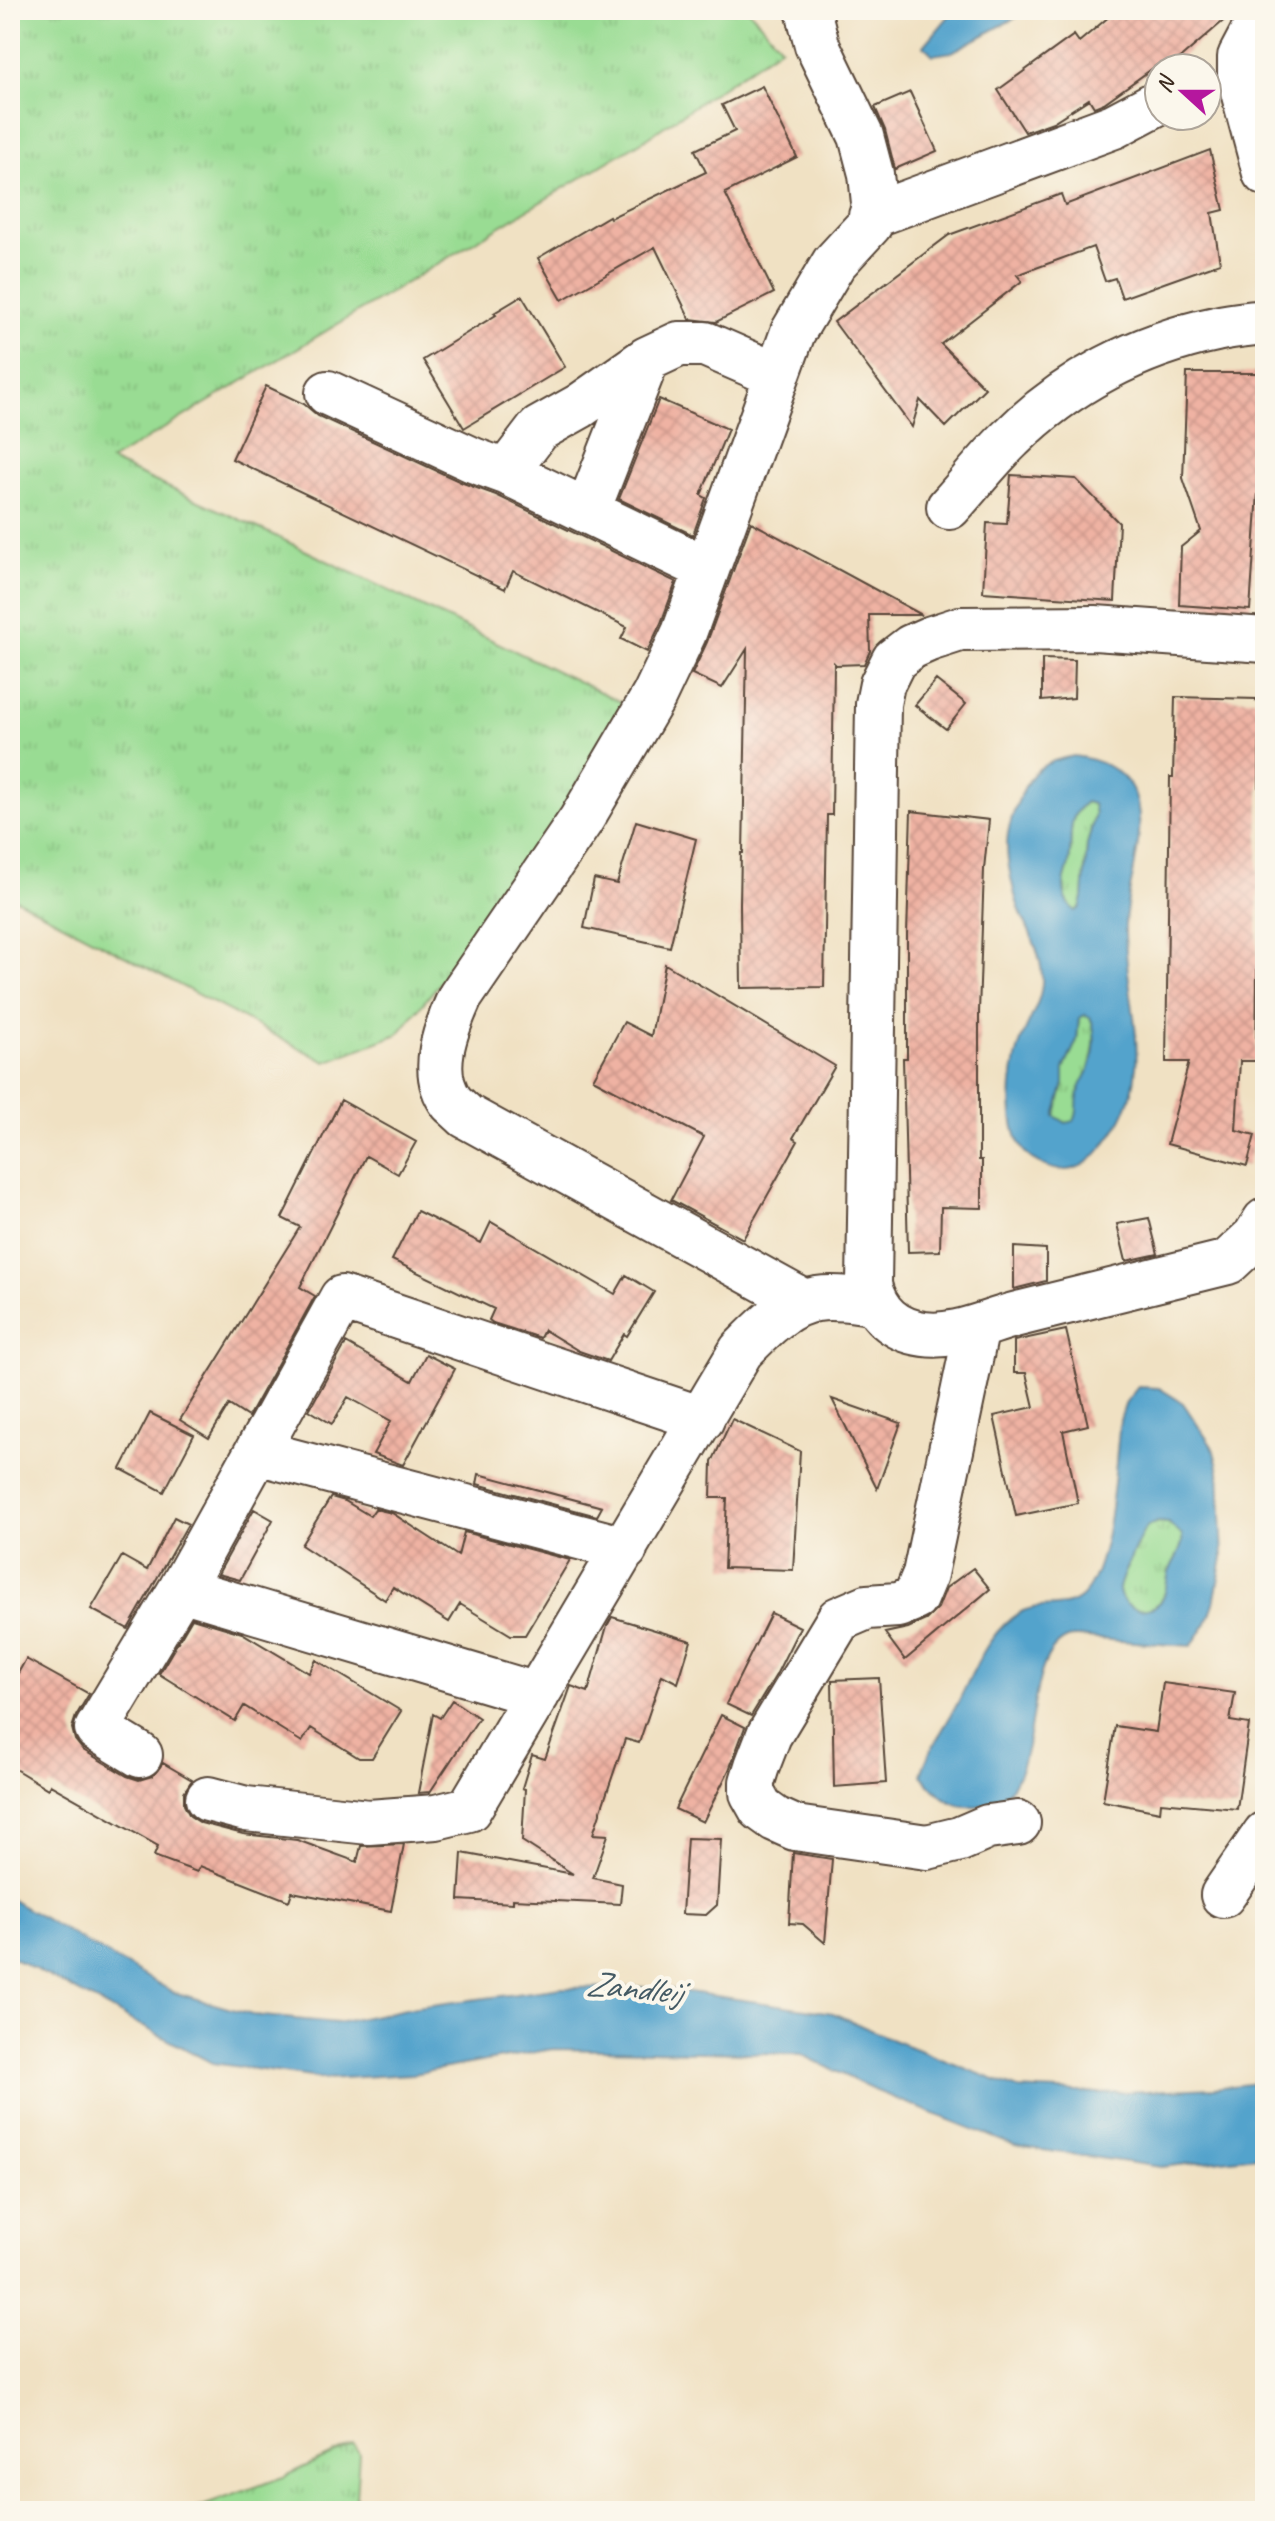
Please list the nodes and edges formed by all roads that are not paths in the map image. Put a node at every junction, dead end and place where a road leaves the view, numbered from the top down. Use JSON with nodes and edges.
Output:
{"nodes":[{"id":1,"x":808,"y":10,"type":"edge"},
{"id":2,"x":1265,"y":16,"type":"edge"},
{"id":3,"x":1224,"y":66,"type":"edge"},
{"id":4,"x":1143,"y":111,"type":"edge"},
{"id":5,"x":1265,"y":173,"type":"edge"},
{"id":6,"x":871,"y":216,"type":"junction"},
{"id":7,"x":1265,"y":322,"type":"edge"},
{"id":8,"x":647,"y":359,"type":"junction"},
{"id":9,"x":776,"y":375,"type":"junction"},
{"id":10,"x":328,"y":393,"type":"dead end"},
{"id":11,"x":506,"y":472,"type":"junction"},
{"id":12,"x":949,"y":507,"type":"dead end"},
{"id":13,"x":588,"y":510,"type":"junction"},
{"id":14,"x":707,"y":569,"type":"junction"},
{"id":15,"x":1265,"y":640,"type":"edge"},
{"id":16,"x":1265,"y":1221,"type":"edge"},
{"id":17,"x":804,"y":1302,"type":"junction"},
{"id":18,"x":873,"y":1302,"type":"junction"},
{"id":19,"x":977,"y":1327,"type":"junction"},
{"id":20,"x":702,"y":1419,"type":"junction"},
{"id":21,"x":257,"y":1452,"type":"junction"},
{"id":22,"x":625,"y":1549,"type":"junction"},
{"id":23,"x":181,"y":1589,"type":"junction"},
{"id":24,"x":537,"y":1695,"type":"junction"},
{"id":25,"x":140,"y":1755,"type":"dead end"},
{"id":26,"x":208,"y":1799,"type":"dead end"},
{"id":27,"x":1018,"y":1823,"type":"dead end"},
{"id":28,"x":1265,"y":1834,"type":"edge"},
{"id":29,"x":1223,"y":1895,"type":"dead end"}],
"edges":[{"from":1,"to":6,"type":"lane"},
{"from":2,"to":3,"type":"lane"},
{"from":3,"to":5,"type":"lane"},
{"from":4,"to":6,"type":"lane"},
{"from":6,"to":9,"type":"lane"},
{"from":7,"to":12,"type":"lane"},
{"from":8,"to":9,"type":"lane"},
{"from":8,"to":11,"type":"lane"},
{"from":8,"to":13,"type":"lane"},
{"from":9,"to":14,"type":"lane"},
{"from":10,"to":11,"type":"lane"},
{"from":11,"to":13,"type":"lane"},
{"from":13,"to":14,"type":"lane"},
{"from":14,"to":17,"type":"lane"},
{"from":15,"to":18,"type":"lane"},
{"from":16,"to":19,"type":"lane"},
{"from":17,"to":18,"type":"lane"},
{"from":17,"to":20,"type":"lane"},
{"from":18,"to":19,"type":"lane"},
{"from":19,"to":27,"type":"lane"},
{"from":20,"to":21,"type":"lane"},
{"from":20,"to":22,"type":"lane"},
{"from":21,"to":22,"type":"lane"},
{"from":21,"to":23,"type":"lane"},
{"from":22,"to":24,"type":"lane"},
{"from":23,"to":24,"type":"lane"},
{"from":23,"to":25,"type":"lane"},
{"from":24,"to":26,"type":"lane"},
{"from":28,"to":29,"type":"lane"}]}
